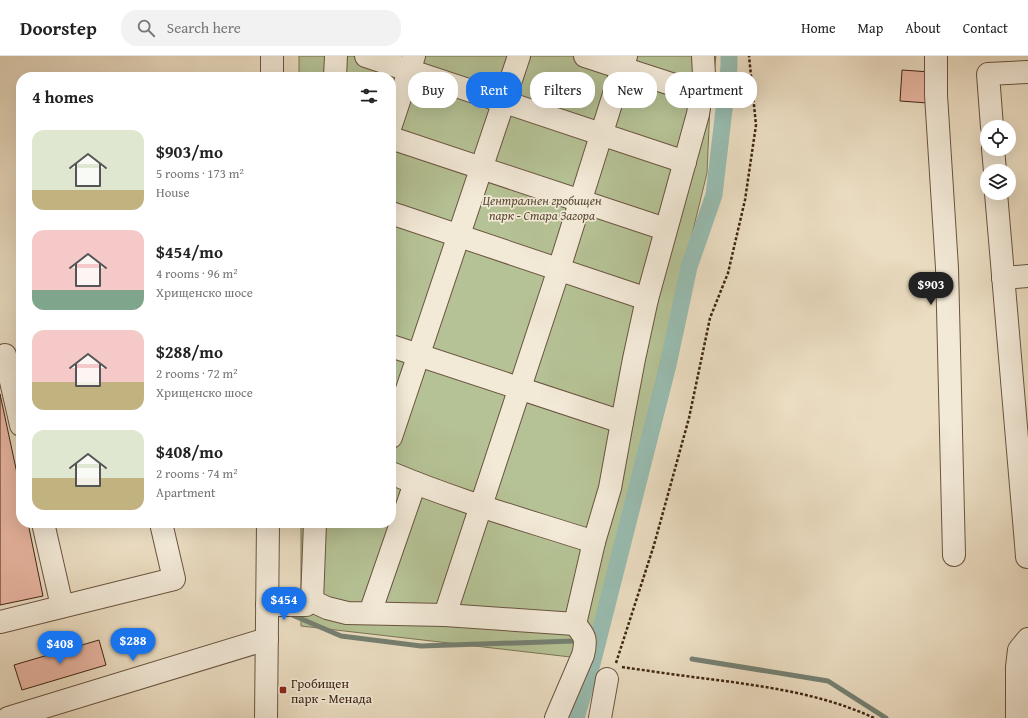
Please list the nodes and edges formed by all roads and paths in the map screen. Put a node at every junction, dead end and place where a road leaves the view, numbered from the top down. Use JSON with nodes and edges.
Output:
{"nodes":[{"id":1,"x":272,"y":56,"type":"edge"},
{"id":2,"x":336,"y":56,"type":"edge"},
{"id":3,"x":366,"y":56,"type":"edge"},
{"id":4,"x":519,"y":56,"type":"edge"},
{"id":5,"x":585,"y":56,"type":"edge"},
{"id":6,"x":704,"y":56,"type":"edge"},
{"id":7,"x":749,"y":56,"type":"edge"},
{"id":8,"x":936,"y":56,"type":"edge"},
{"id":9,"x":624,"y":62,"type":"edge"},
{"id":10,"x":412,"y":63,"type":"edge"},
{"id":11,"x":272,"y":72,"type":"edge"},
{"id":12,"x":335,"y":72,"type":"edge"},
{"id":13,"x":514,"y":72,"type":"edge"},
{"id":14,"x":704,"y":72,"type":"edge"},
{"id":15,"x":1028,"y":72,"type":"edge"},
{"id":16,"x":665,"y":79,"type":"edge"},
{"id":17,"x":466,"y":86,"type":"edge"},
{"id":18,"x":502,"y":108,"type":"edge"},
{"id":19,"x":522,"y":108,"type":"edge"},
{"id":20,"x":698,"y":108,"type":"edge"},
{"id":21,"x":396,"y":110,"type":"edge"},
{"id":22,"x":991,"y":120,"type":"edge"},
{"id":23,"x":601,"y":134,"type":"junction"},
{"id":24,"x":396,"y":140,"type":"edge"},
{"id":25,"x":685,"y":162,"type":"junction"},
{"id":26,"x":482,"y":169,"type":"junction"},
{"id":27,"x":997,"y":200,"type":"edge"},
{"id":28,"x":580,"y":201,"type":"junction"},
{"id":29,"x":396,"y":215,"type":"edge"},
{"id":30,"x":665,"y":229,"type":"junction"},
{"id":31,"x":459,"y":235,"type":"junction"},
{"id":32,"x":559,"y":269,"type":"junction"},
{"id":33,"x":1028,"y":276,"type":"edge"},
{"id":34,"x":1003,"y":278,"type":"junction"},
{"id":35,"x":647,"y":300,"type":"junction"},
{"id":36,"x":396,"y":348,"type":"edge"},
{"id":37,"x":9,"y":354,"type":"edge"},
{"id":38,"x":418,"y":355,"type":"junction"},
{"id":39,"x":518,"y":388,"type":"junction"},
{"id":40,"x":16,"y":395,"type":"edge"},
{"id":41,"x":1020,"y":396,"type":"edge"},
{"id":42,"x":396,"y":422,"type":"edge"},
{"id":43,"x":622,"y":422,"type":"junction"},
{"id":44,"x":1022,"y":433,"type":"edge"},
{"id":45,"x":396,"y":474,"type":"edge"},
{"id":46,"x":415,"y":483,"type":"junction"},
{"id":47,"x":481,"y":506,"type":"junction"},
{"id":48,"x":44,"y":528,"type":"edge"},
{"id":49,"x":162,"y":528,"type":"edge"},
{"id":50,"x":268,"y":528,"type":"edge"},
{"id":51,"x":315,"y":528,"type":"edge"},
{"id":52,"x":594,"y":542,"type":"junction"},
{"id":53,"x":1027,"y":547,"type":"edge"},
{"id":54,"x":954,"y":555,"type":"dead end"},
{"id":55,"x":312,"y":601,"type":"junction"},
{"id":56,"x":267,"y":604,"type":"junction"},
{"id":57,"x":62,"y":606,"type":"junction"},
{"id":58,"x":370,"y":613,"type":"junction"},
{"id":59,"x":445,"y":615,"type":"junction"},
{"id":60,"x":0,"y":622,"type":"edge"},
{"id":61,"x":575,"y":624,"type":"junction"},
{"id":62,"x":267,"y":639,"type":"junction"},
{"id":63,"x":1028,"y":639,"type":"edge"},
{"id":64,"x":611,"y":673,"type":"junction"},
{"id":65,"x":8,"y":718,"type":"edge"},
{"id":66,"x":266,"y":718,"type":"edge"},
{"id":67,"x":556,"y":718,"type":"edge"},
{"id":68,"x":600,"y":718,"type":"edge"},
{"id":69,"x":874,"y":718,"type":"edge"},
{"id":70,"x":1017,"y":718,"type":"edge"}],
"edges":[{"from":1,"to":11,"type":"street"},
{"from":2,"to":12,"type":"street"},
{"from":3,"to":10,"type":"street"},
{"from":4,"to":13,"type":"street"},
{"from":5,"to":9,"type":"street"},
{"from":6,"to":14,"type":"street"},
{"from":7,"to":64,"type":"path"},
{"from":8,"to":54,"type":"street"},
{"from":9,"to":16,"type":"street"},
{"from":9,"to":23,"type":"street"},
{"from":10,"to":17,"type":"street"},
{"from":10,"to":21,"type":"street"},
{"from":15,"to":22,"type":"street"},
{"from":18,"to":26,"type":"street"},
{"from":19,"to":23,"type":"street"},
{"from":20,"to":25,"type":"street"},
{"from":23,"to":25,"type":"street"},
{"from":23,"to":28,"type":"street"},
{"from":24,"to":26,"type":"street"},
{"from":25,"to":30,"type":"street"},
{"from":26,"to":28,"type":"street"},
{"from":26,"to":31,"type":"street"},
{"from":27,"to":34,"type":"street"},
{"from":28,"to":30,"type":"street"},
{"from":28,"to":32,"type":"street"},
{"from":29,"to":31,"type":"street"},
{"from":30,"to":35,"type":"street"},
{"from":31,"to":32,"type":"street"},
{"from":31,"to":38,"type":"street"},
{"from":32,"to":35,"type":"street"},
{"from":32,"to":39,"type":"street"},
{"from":33,"to":34,"type":"street"},
{"from":34,"to":41,"type":"street"},
{"from":35,"to":43,"type":"street"},
{"from":36,"to":38,"type":"street"},
{"from":37,"to":40,"type":"street"},
{"from":38,"to":39,"type":"street"},
{"from":38,"to":42,"type":"street"},
{"from":39,"to":43,"type":"street"},
{"from":39,"to":47,"type":"street"},
{"from":41,"to":44,"type":"street"},
{"from":43,"to":52,"type":"street"},
{"from":44,"to":53,"type":"street"},
{"from":45,"to":46,"type":"street"},
{"from":46,"to":47,"type":"street"},
{"from":46,"to":58,"type":"street"},
{"from":47,"to":52,"type":"street"},
{"from":47,"to":59,"type":"street"},
{"from":48,"to":57,"type":"street"},
{"from":49,"to":57,"type":"street"},
{"from":50,"to":56,"type":"street"},
{"from":51,"to":55,"type":"street"},
{"from":52,"to":61,"type":"street"},
{"from":55,"to":56,"type":"street"},
{"from":55,"to":58,"type":"street"},
{"from":56,"to":62,"type":"street"},
{"from":57,"to":60,"type":"street"},
{"from":58,"to":59,"type":"street"},
{"from":59,"to":61,"type":"street"},
{"from":61,"to":67,"type":"street"},
{"from":62,"to":65,"type":"street"},
{"from":62,"to":66,"type":"street"},
{"from":63,"to":70,"type":"street"},
{"from":64,"to":68,"type":"street"},
{"from":64,"to":69,"type":"path"}]}
